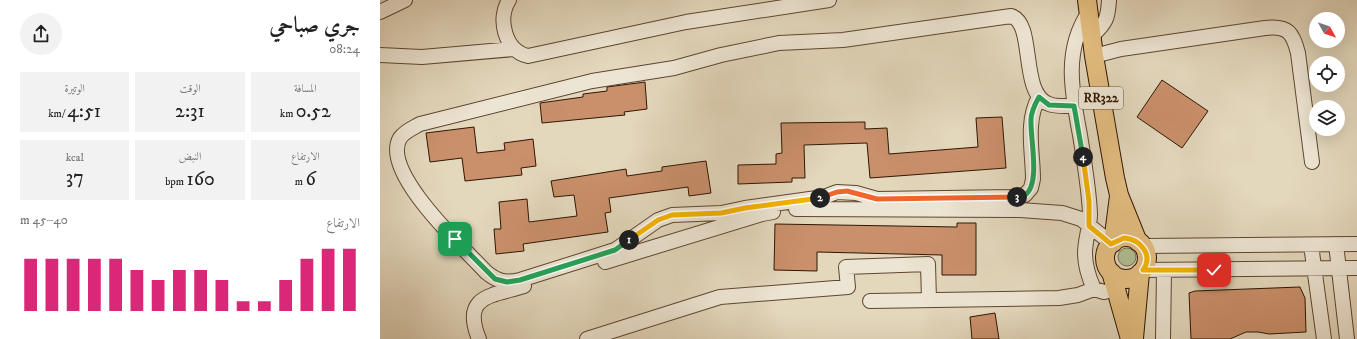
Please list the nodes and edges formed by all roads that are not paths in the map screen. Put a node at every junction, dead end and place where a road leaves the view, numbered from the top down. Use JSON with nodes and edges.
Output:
{"nodes":[{"id":1,"x":405,"y":0,"type":"edge"},
{"id":2,"x":509,"y":0,"type":"edge"},
{"id":3,"x":829,"y":0,"type":"edge"},
{"id":4,"x":1109,"y":0,"type":"edge"},
{"id":5,"x":1088,"y":6,"type":"edge"},
{"id":6,"x":380,"y":12,"type":"edge"},
{"id":7,"x":1093,"y":35,"type":"junction"},
{"id":8,"x":514,"y":49,"type":"junction"},
{"id":9,"x":380,"y":55,"type":"edge"},
{"id":10,"x":1094,"y":56,"type":"junction"},
{"id":11,"x":1039,"y":97,"type":"junction"},
{"id":12,"x":1074,"y":106,"type":"junction"},
{"id":13,"x":1312,"y":162,"type":"dead end"},
{"id":14,"x":1119,"y":195,"type":"junction"},
{"id":15,"x":1089,"y":226,"type":"junction"},
{"id":16,"x":1112,"y":243,"type":"junction"},
{"id":17,"x":1140,"y":244,"type":"junction"},
{"id":18,"x":1336,"y":244,"type":"junction"},
{"id":19,"x":1357,"y":244,"type":"edge"},
{"id":20,"x":1311,"y":245,"type":"junction"},
{"id":21,"x":1357,"y":268,"type":"edge"},
{"id":22,"x":1338,"y":269,"type":"junction"},
{"id":23,"x":1314,"y":270,"type":"junction"},
{"id":24,"x":1164,"y":271,"type":"junction"},
{"id":25,"x":1142,"y":272,"type":"junction"},
{"id":26,"x":1113,"y":281,"type":"junction"},
{"id":27,"x":1094,"y":289,"type":"junction"},
{"id":28,"x":929,"y":300,"type":"junction"},
{"id":29,"x":870,"y":301,"type":"dead end"},
{"id":30,"x":479,"y":339,"type":"edge"},
{"id":31,"x":587,"y":339,"type":"edge"},
{"id":32,"x":1130,"y":339,"type":"edge"},
{"id":33,"x":1133,"y":339,"type":"edge"},
{"id":34,"x":1163,"y":339,"type":"edge"},
{"id":35,"x":1324,"y":339,"type":"edge"},
{"id":36,"x":1346,"y":339,"type":"edge"}],
"edges":[{"from":1,"to":6,"type":"street"},
{"from":2,"to":8,"type":"street"},
{"from":3,"to":8,"type":"street"},
{"from":4,"to":7,"type":"street"},
{"from":5,"to":7,"type":"main road","number":"RR322"},
{"from":5,"to":12,"type":"street"},
{"from":7,"to":10,"type":"main road","number":"RR322"},
{"from":8,"to":9,"type":"street"},
{"from":10,"to":13,"type":"street"},
{"from":10,"to":14,"type":"main road","number":"RR322"},
{"from":11,"to":11,"type":"street"},
{"from":11,"to":12,"type":"street"},
{"from":12,"to":15,"type":"street"},
{"from":14,"to":16,"type":"main road","number":"RR322"},
{"from":14,"to":17,"type":"main road","number":"RR322"},
{"from":15,"to":16,"type":"street"},
{"from":15,"to":27,"type":"street"},
{"from":15,"to":30,"type":"street"},
{"from":16,"to":17,"type":"main road"},
{"from":16,"to":26,"type":"main road","number":"RR322"},
{"from":17,"to":20,"type":"street"},
{"from":17,"to":25,"type":"main road","number":"RR322"},
{"from":18,"to":19,"type":"street"},
{"from":18,"to":20,"type":"street"},
{"from":18,"to":22,"type":"street"},
{"from":20,"to":23,"type":"street"},
{"from":21,"to":22,"type":"street"},
{"from":22,"to":23,"type":"street"},
{"from":22,"to":36,"type":"street"},
{"from":23,"to":24,"type":"street"},
{"from":23,"to":35,"type":"street"},
{"from":24,"to":25,"type":"street"},
{"from":24,"to":34,"type":"street"},
{"from":25,"to":26,"type":"main road"},
{"from":25,"to":33,"type":"main road","number":"RR322"},
{"from":26,"to":27,"type":"street"},
{"from":26,"to":32,"type":"main road","number":"RR322"},
{"from":27,"to":28,"type":"street"},
{"from":28,"to":29,"type":"street"},
{"from":28,"to":31,"type":"street"}]}
